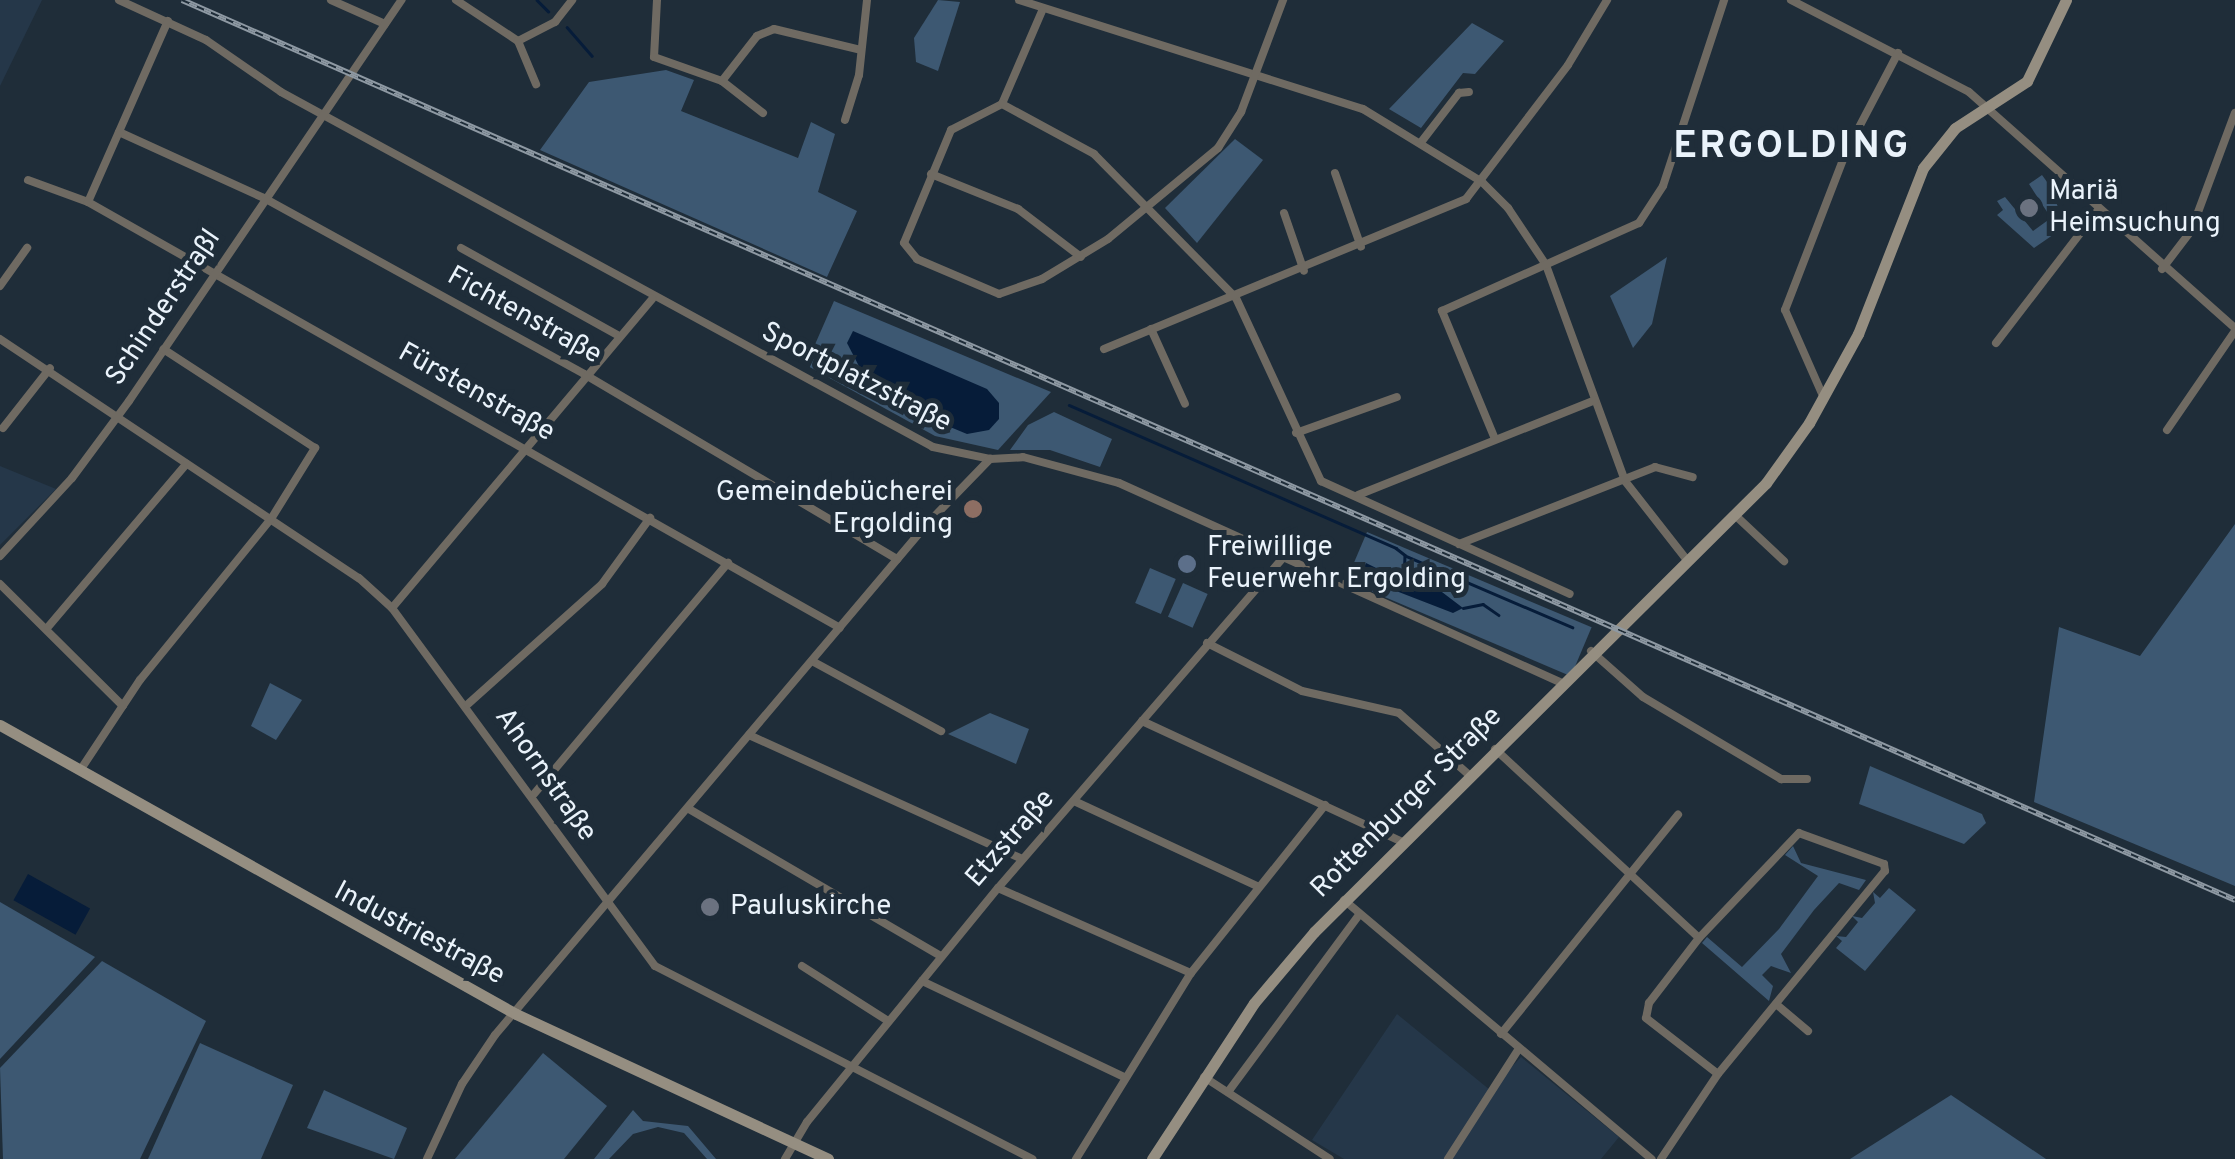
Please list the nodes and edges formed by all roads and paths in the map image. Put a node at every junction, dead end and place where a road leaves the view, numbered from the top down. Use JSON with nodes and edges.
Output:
{"nodes":[{"id":1,"x":119,"y":0,"type":"edge"},
{"id":2,"x":331,"y":0,"type":"edge"},
{"id":3,"x":402,"y":0,"type":"edge"},
{"id":4,"x":456,"y":0,"type":"edge"},
{"id":5,"x":572,"y":0,"type":"edge"},
{"id":6,"x":657,"y":0,"type":"edge"},
{"id":7,"x":868,"y":0,"type":"edge"},
{"id":8,"x":1019,"y":0,"type":"edge"},
{"id":9,"x":1283,"y":0,"type":"edge"},
{"id":10,"x":1607,"y":0,"type":"edge"},
{"id":11,"x":1724,"y":0,"type":"edge"},
{"id":12,"x":1791,"y":0,"type":"edge"},
{"id":13,"x":2066,"y":0,"type":"edge"},
{"id":14,"x":1042,"y":11,"type":"junction"},
{"id":15,"x":168,"y":21,"type":"junction"},
{"id":16,"x":385,"y":24,"type":"junction"},
{"id":17,"x":518,"y":41,"type":"junction"},
{"id":18,"x":860,"y":50,"type":"junction"},
{"id":19,"x":1898,"y":53,"type":"junction"},
{"id":20,"x":1256,"y":76,"type":"junction"},
{"id":21,"x":722,"y":81,"type":"junction"},
{"id":22,"x":536,"y":84,"type":"dead end"},
{"id":23,"x":1469,"y":92,"type":"dead end"},
{"id":24,"x":1002,"y":104,"type":"junction"},
{"id":25,"x":1987,"y":106,"type":"junction"},
{"id":26,"x":763,"y":113,"type":"dead end"},
{"id":27,"x":2235,"y":113,"type":"edge"},
{"id":28,"x":323,"y":114,"type":"junction"},
{"id":29,"x":845,"y":120,"type":"dead end"},
{"id":30,"x":2233,"y":131,"type":"edge"},
{"id":31,"x":118,"y":132,"type":"junction"},
{"id":32,"x":1422,"y":141,"type":"junction"},
{"id":33,"x":1335,"y":172,"type":"dead end"},
{"id":34,"x":932,"y":174,"type":"junction"},
{"id":35,"x":28,"y":180,"type":"dead end"},
{"id":36,"x":1482,"y":182,"type":"junction"},
{"id":37,"x":264,"y":198,"type":"junction"},
{"id":38,"x":88,"y":202,"type":"junction"},
{"id":39,"x":1150,"y":206,"type":"junction"},
{"id":40,"x":2099,"y":210,"type":"junction"},
{"id":41,"x":1284,"y":214,"type":"dead end"},
{"id":42,"x":1361,"y":247,"type":"junction"},
{"id":43,"x":26,"y":248,"type":"dead end"},
{"id":44,"x":461,"y":248,"type":"dead end"},
{"id":45,"x":1081,"y":257,"type":"junction"},
{"id":46,"x":1546,"y":265,"type":"junction"},
{"id":47,"x":2162,"y":269,"type":"junction"},
{"id":48,"x":1304,"y":271,"type":"junction"},
{"id":49,"x":216,"y":273,"type":"junction"},
{"id":50,"x":0,"y":286,"type":"edge"},
{"id":51,"x":1236,"y":298,"type":"junction"},
{"id":52,"x":652,"y":299,"type":"junction"},
{"id":53,"x":1151,"y":329,"type":"junction"},
{"id":54,"x":2235,"y":330,"type":"edge"},
{"id":55,"x":616,"y":336,"type":"junction"},
{"id":56,"x":0,"y":338,"type":"edge"},
{"id":57,"x":1996,"y":343,"type":"dead end"},
{"id":58,"x":163,"y":349,"type":"junction"},
{"id":59,"x":1104,"y":349,"type":"dead end"},
{"id":60,"x":50,"y":368,"type":"junction"},
{"id":61,"x":584,"y":374,"type":"junction"},
{"id":62,"x":1397,"y":397,"type":"dead end"},
{"id":63,"x":1824,"y":397,"type":"junction"},
{"id":64,"x":1595,"y":400,"type":"junction"},
{"id":65,"x":1185,"y":404,"type":"dead end"},
{"id":66,"x":117,"y":416,"type":"junction"},
{"id":67,"x":3,"y":428,"type":"dead end"},
{"id":68,"x":2167,"y":430,"type":"dead end"},
{"id":69,"x":1296,"y":434,"type":"junction"},
{"id":70,"x":1494,"y":440,"type":"junction"},
{"id":71,"x":529,"y":448,"type":"junction"},
{"id":72,"x":990,"y":459,"type":"junction"},
{"id":73,"x":186,"y":464,"type":"junction"},
{"id":74,"x":1694,"y":477,"type":"dead end"},
{"id":75,"x":1625,"y":480,"type":"junction"},
{"id":76,"x":1358,"y":495,"type":"junction"},
{"id":77,"x":1736,"y":516,"type":"junction"},
{"id":78,"x":650,"y":518,"type":"junction"},
{"id":79,"x":271,"y":520,"type":"junction"},
{"id":80,"x":1459,"y":544,"type":"junction"},
{"id":81,"x":0,"y":556,"type":"edge"},
{"id":82,"x":1283,"y":558,"type":"junction"},
{"id":83,"x":897,"y":560,"type":"junction"},
{"id":84,"x":1687,"y":560,"type":"junction"},
{"id":85,"x":1784,"y":561,"type":"dead end"},
{"id":86,"x":728,"y":563,"type":"junction"},
{"id":87,"x":0,"y":584,"type":"edge"},
{"id":88,"x":1570,"y":594,"type":"dead end"},
{"id":89,"x":392,"y":608,"type":"junction"},
{"id":90,"x":48,"y":626,"type":"junction"},
{"id":91,"x":840,"y":628,"type":"junction"},
{"id":92,"x":1207,"y":643,"type":"junction"},
{"id":93,"x":1591,"y":651,"type":"junction"},
{"id":94,"x":812,"y":661,"type":"junction"},
{"id":95,"x":1562,"y":683,"type":"junction"},
{"id":96,"x":468,"y":704,"type":"junction"},
{"id":97,"x":123,"y":706,"type":"junction"},
{"id":98,"x":1142,"y":721,"type":"junction"},
{"id":99,"x":0,"y":724,"type":"edge"},
{"id":100,"x":941,"y":731,"type":"dead end"},
{"id":101,"x":749,"y":735,"type":"junction"},
{"id":102,"x":1494,"y":749,"type":"junction"},
{"id":103,"x":81,"y":768,"type":"junction"},
{"id":104,"x":1468,"y":775,"type":"junction"},
{"id":105,"x":1807,"y":779,"type":"dead end"},
{"id":106,"x":534,"y":794,"type":"junction"},
{"id":107,"x":1074,"y":801,"type":"junction"},
{"id":108,"x":1325,"y":805,"type":"junction"},
{"id":109,"x":689,"y":809,"type":"junction"},
{"id":110,"x":1678,"y":815,"type":"dead end"},
{"id":111,"x":1403,"y":842,"type":"junction"},
{"id":112,"x":1022,"y":859,"type":"junction"},
{"id":113,"x":1625,"y":874,"type":"junction"},
{"id":114,"x":1257,"y":886,"type":"junction"},
{"id":115,"x":998,"y":888,"type":"junction"},
{"id":116,"x":1344,"y":900,"type":"junction"},
{"id":117,"x":605,"y":906,"type":"junction"},
{"id":118,"x":1358,"y":916,"type":"junction"},
{"id":119,"x":1699,"y":938,"type":"junction"},
{"id":120,"x":941,"y":956,"type":"junction"},
{"id":121,"x":802,"y":966,"type":"dead end"},
{"id":122,"x":1191,"y":974,"type":"junction"},
{"id":123,"x":922,"y":980,"type":"junction"},
{"id":124,"x":1776,"y":1004,"type":"junction"},
{"id":125,"x":516,"y":1014,"type":"junction"},
{"id":126,"x":888,"y":1021,"type":"junction"},
{"id":127,"x":1808,"y":1031,"type":"dead end"},
{"id":128,"x":1501,"y":1034,"type":"junction"},
{"id":129,"x":1518,"y":1050,"type":"junction"},
{"id":130,"x":850,"y":1068,"type":"junction"},
{"id":131,"x":1718,"y":1074,"type":"junction"},
{"id":132,"x":1124,"y":1078,"type":"junction"},
{"id":133,"x":1204,"y":1078,"type":"junction"},
{"id":134,"x":1228,"y":1092,"type":"junction"},
{"id":135,"x":795,"y":1142,"type":"junction"},
{"id":136,"x":427,"y":1159,"type":"edge"},
{"id":137,"x":785,"y":1159,"type":"edge"},
{"id":138,"x":828,"y":1159,"type":"edge"},
{"id":139,"x":1032,"y":1159,"type":"edge"},
{"id":140,"x":1076,"y":1159,"type":"edge"},
{"id":141,"x":1152,"y":1159,"type":"edge"},
{"id":142,"x":1330,"y":1159,"type":"edge"},
{"id":143,"x":1448,"y":1159,"type":"edge"},
{"id":144,"x":1652,"y":1159,"type":"edge"},
{"id":145,"x":1661,"y":1159,"type":"edge"}],
"edges":[{"from":1,"to":15,"type":"street","name":"Sportplatzstraße"},
{"from":2,"to":16,"type":"street"},
{"from":3,"to":16,"type":"street","name":"Schinderstraßl"},
{"from":4,"to":17,"type":"street"},
{"from":5,"to":17,"type":"street"},
{"from":6,"to":21,"type":"street"},
{"from":7,"to":18,"type":"street"},
{"from":8,"to":14,"type":"street"},
{"from":9,"to":20,"type":"street"},
{"from":10,"to":36,"type":"street"},
{"from":11,"to":46,"type":"street"},
{"from":12,"to":19,"type":"street"},
{"from":13,"to":25,"type":"street","name":"Rottenburger Straße"},
{"from":14,"to":20,"type":"street"},
{"from":14,"to":24,"type":"street"},
{"from":15,"to":28,"type":"street","name":"Sportplatzstraße"},
{"from":15,"to":31,"type":"street"},
{"from":16,"to":28,"type":"street","name":"Schinderstraßl"},
{"from":17,"to":22,"type":"street"},
{"from":18,"to":21,"type":"street"},
{"from":18,"to":29,"type":"street"},
{"from":19,"to":25,"type":"street"},
{"from":19,"to":63,"type":"street"},
{"from":20,"to":32,"type":"street"},
{"from":20,"to":39,"type":"street"},
{"from":21,"to":26,"type":"street"},
{"from":23,"to":32,"type":"street"},
{"from":24,"to":34,"type":"street"},
{"from":24,"to":39,"type":"street"},
{"from":25,"to":40,"type":"street"},
{"from":25,"to":63,"type":"street","name":"Rottenburger Straße"},
{"from":27,"to":30,"type":"street"},
{"from":28,"to":37,"type":"street","name":"Schinderstraßl"},
{"from":28,"to":52,"type":"street","name":"Sportplatzstraße"},
{"from":30,"to":47,"type":"street"},
{"from":31,"to":37,"type":"street","name":"Fichtenstraße"},
{"from":31,"to":38,"type":"street"},
{"from":32,"to":36,"type":"street"},
{"from":33,"to":42,"type":"street"},
{"from":34,"to":45,"type":"street"},
{"from":34,"to":45,"type":"street"},
{"from":35,"to":38,"type":"street","name":"Fürstenstraße"},
{"from":36,"to":42,"type":"street"},
{"from":36,"to":46,"type":"street"},
{"from":37,"to":49,"type":"street","name":"Schinderstraßl"},
{"from":37,"to":61,"type":"street","name":"Fichtenstraße"},
{"from":38,"to":49,"type":"street","name":"Fürstenstraße"},
{"from":39,"to":45,"type":"street"},
{"from":39,"to":51,"type":"street"},
{"from":40,"to":47,"type":"street"},
{"from":40,"to":57,"type":"street"},
{"from":41,"to":48,"type":"street"},
{"from":42,"to":48,"type":"street"},
{"from":43,"to":50,"type":"street"},
{"from":44,"to":55,"type":"street","name":"Fichtenstraße"},
{"from":46,"to":64,"type":"street"},
{"from":46,"to":70,"type":"street"},
{"from":47,"to":54,"type":"street"},
{"from":48,"to":51,"type":"street"},
{"from":49,"to":58,"type":"street","name":"Schinderstraßl"},
{"from":49,"to":71,"type":"street","name":"Fürstenstraße"},
{"from":51,"to":53,"type":"street"},
{"from":51,"to":69,"type":"street"},
{"from":52,"to":55,"type":"street"},
{"from":52,"to":72,"type":"street","name":"Sportplatzstraße"},
{"from":53,"to":59,"type":"street"},
{"from":53,"to":65,"type":"street"},
{"from":54,"to":68,"type":"street"},
{"from":55,"to":61,"type":"street"},
{"from":56,"to":60,"type":"street","name":"Ahornstraße"},
{"from":58,"to":66,"type":"street","name":"Schinderstraßl"},
{"from":58,"to":79,"type":"street"},
{"from":60,"to":66,"type":"street","name":"Ahornstraße"},
{"from":60,"to":67,"type":"street"},
{"from":61,"to":71,"type":"street"},
{"from":61,"to":83,"type":"street","name":"Fichtenstraße"},
{"from":62,"to":69,"type":"street"},
{"from":63,"to":77,"type":"street","name":"Rottenburger Straße"},
{"from":64,"to":70,"type":"street"},
{"from":64,"to":75,"type":"street"},
{"from":66,"to":73,"type":"street","name":"Ahornstraße"},
{"from":66,"to":81,"type":"street","name":"Schinderstraßl"},
{"from":69,"to":76,"type":"street"},
{"from":70,"to":76,"type":"street"},
{"from":71,"to":78,"type":"street","name":"Fürstenstraße"},
{"from":71,"to":89,"type":"street"},
{"from":72,"to":82,"type":"street","name":"Sportplatzstraße"},
{"from":72,"to":83,"type":"street"},
{"from":73,"to":79,"type":"street","name":"Ahornstraße"},
{"from":73,"to":90,"type":"street"},
{"from":74,"to":75,"type":"street"},
{"from":75,"to":80,"type":"street"},
{"from":75,"to":84,"type":"street"},
{"from":76,"to":80,"type":"street"},
{"from":77,"to":84,"type":"street","name":"Rottenburger Straße"},
{"from":77,"to":85,"type":"street"},
{"from":78,"to":86,"type":"street","name":"Fürstenstraße"},
{"from":78,"to":96,"type":"street"},
{"from":79,"to":89,"type":"street","name":"Ahornstraße"},
{"from":79,"to":97,"type":"street"},
{"from":80,"to":88,"type":"street"},
{"from":82,"to":92,"type":"street","name":"Etzstraße"},
{"from":82,"to":95,"type":"street","name":"Sportplatzstraße"},
{"from":83,"to":91,"type":"street"},
{"from":84,"to":93,"type":"street","name":"Rottenburger Straße"},
{"from":86,"to":91,"type":"street","name":"Fürstenstraße"},
{"from":86,"to":106,"type":"street"},
{"from":87,"to":90,"type":"street"},
{"from":89,"to":96,"type":"street","name":"Ahornstraße"},
{"from":90,"to":97,"type":"street"},
{"from":91,"to":94,"type":"street"},
{"from":92,"to":98,"type":"street","name":"Etzstraße"},
{"from":92,"to":104,"type":"street"},
{"from":93,"to":95,"type":"street","name":"Rottenburger Straße"},
{"from":93,"to":105,"type":"street"},
{"from":94,"to":100,"type":"street"},
{"from":94,"to":101,"type":"street"},
{"from":95,"to":102,"type":"street","name":"Rottenburger Straße"},
{"from":96,"to":106,"type":"street","name":"Ahornstraße"},
{"from":97,"to":103,"type":"street"},
{"from":98,"to":107,"type":"street","name":"Etzstraße"},
{"from":98,"to":108,"type":"street"},
{"from":99,"to":103,"type":"street","name":"Industriestraße"},
{"from":101,"to":109,"type":"street"},
{"from":101,"to":112,"type":"street"},
{"from":102,"to":104,"type":"street","name":"Rottenburger Straße"},
{"from":102,"to":113,"type":"street"},
{"from":103,"to":125,"type":"street","name":"Industriestraße"},
{"from":104,"to":111,"type":"street","name":"Rottenburger Straße"},
{"from":106,"to":117,"type":"street","name":"Ahornstraße"},
{"from":107,"to":112,"type":"street","name":"Etzstraße"},
{"from":107,"to":114,"type":"street"},
{"from":108,"to":111,"type":"street"},
{"from":108,"to":114,"type":"street"},
{"from":109,"to":117,"type":"street"},
{"from":109,"to":120,"type":"street"},
{"from":110,"to":113,"type":"street"},
{"from":111,"to":116,"type":"street","name":"Rottenburger Straße"},
{"from":112,"to":115,"type":"street","name":"Etzstraße"},
{"from":113,"to":119,"type":"street"},
{"from":113,"to":128,"type":"street"},
{"from":114,"to":122,"type":"street"},
{"from":115,"to":120,"type":"street","name":"Etzstraße"},
{"from":115,"to":122,"type":"street"},
{"from":116,"to":118,"type":"street"},
{"from":116,"to":133,"type":"street","name":"Rottenburger Straße"},
{"from":117,"to":125,"type":"street"},
{"from":117,"to":130,"type":"street","name":"Ahornstraße"},
{"from":118,"to":128,"type":"street"},
{"from":118,"to":134,"type":"street"},
{"from":119,"to":124,"type":"street"},
{"from":119,"to":131,"type":"street"},
{"from":120,"to":123,"type":"street","name":"Etzstraße"},
{"from":121,"to":126,"type":"street"},
{"from":122,"to":132,"type":"street"},
{"from":123,"to":126,"type":"street","name":"Etzstraße"},
{"from":123,"to":132,"type":"street"},
{"from":124,"to":127,"type":"street"},
{"from":124,"to":131,"type":"street"},
{"from":125,"to":135,"type":"street","name":"Industriestraße"},
{"from":125,"to":136,"type":"street"},
{"from":126,"to":130,"type":"street","name":"Etzstraße"},
{"from":128,"to":129,"type":"street"},
{"from":129,"to":143,"type":"street"},
{"from":129,"to":144,"type":"street"},
{"from":130,"to":135,"type":"street","name":"Etzstraße"},
{"from":130,"to":139,"type":"street","name":"Ahornstraße"},
{"from":131,"to":145,"type":"street"},
{"from":132,"to":140,"type":"street"},
{"from":133,"to":134,"type":"street"},
{"from":133,"to":141,"type":"street","name":"Rottenburger Straße"},
{"from":134,"to":142,"type":"street"},
{"from":135,"to":137,"type":"street","name":"Etzstraße"},
{"from":135,"to":138,"type":"street","name":"Industriestraße"}]}
